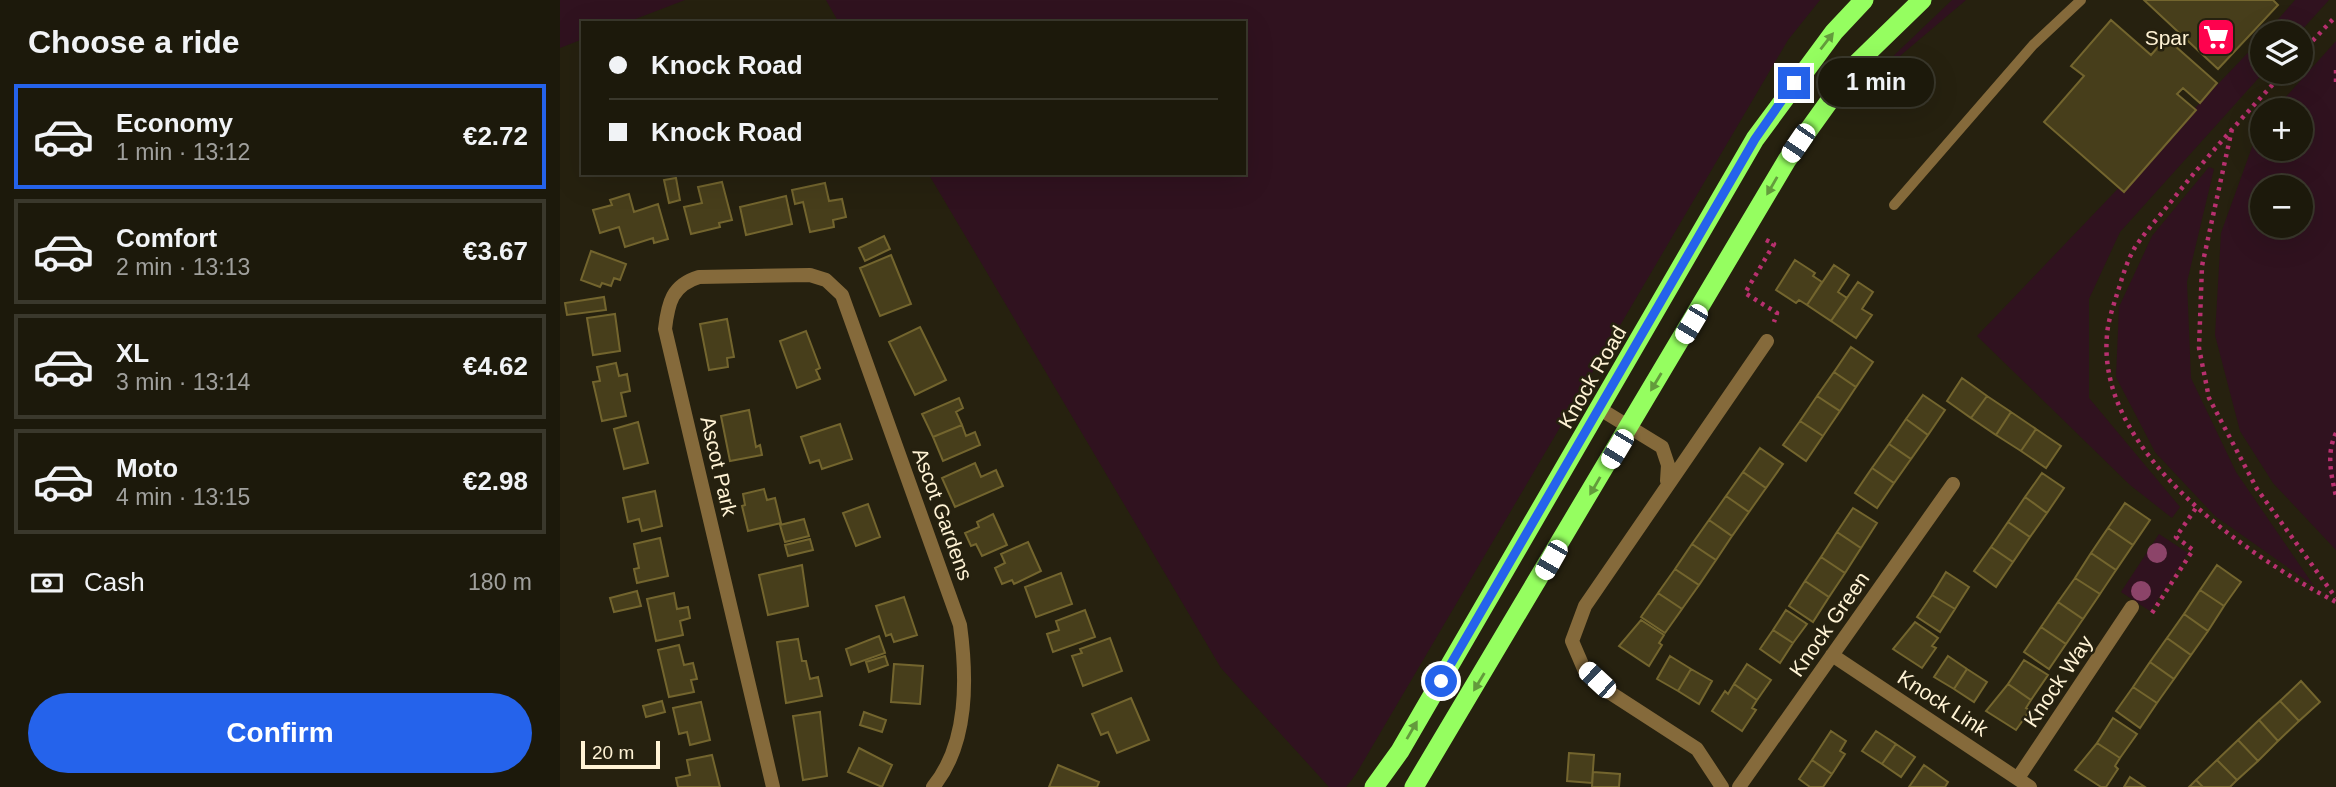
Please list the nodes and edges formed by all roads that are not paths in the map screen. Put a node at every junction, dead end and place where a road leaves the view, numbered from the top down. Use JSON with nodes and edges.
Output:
{"nodes":[{"id":1,"x":1864,"y":0,"type":"edge"},
{"id":2,"x":1922,"y":0,"type":"edge"},
{"id":3,"x":2081,"y":0,"type":"edge"},
{"id":4,"x":1894,"y":205,"type":"dead end"},
{"id":5,"x":810,"y":275,"type":"joint"},
{"id":6,"x":1767,"y":341,"type":"road end"},
{"id":7,"x":1600,"y":409,"type":"junction"},
{"id":8,"x":1630,"y":427,"type":"junction"},
{"id":9,"x":1667,"y":482,"type":"junction"},
{"id":10,"x":1953,"y":484,"type":"dead end"},
{"id":11,"x":2132,"y":607,"type":"road end"},
{"id":12,"x":1832,"y":655,"type":"junction"},
{"id":13,"x":2024,"y":783,"type":"edge"},
{"id":14,"x":773,"y":787,"type":"edge"},
{"id":15,"x":933,"y":787,"type":"edge"},
{"id":16,"x":1374,"y":787,"type":"edge"},
{"id":17,"x":1414,"y":787,"type":"edge"},
{"id":18,"x":1722,"y":787,"type":"edge"},
{"id":19,"x":1739,"y":787,"type":"edge"}],
"edges":[{"from":7,"to":1,"type":"highway","name":"Knock Road","one_way":true},
{"from":2,"to":8,"type":"highway","one_way":true},
{"from":3,"to":4,"type":"lane"},
{"from":5,"to":14,"type":"street","name":"Ascot Park"},
{"from":5,"to":15,"type":"street","name":"Ascot Gardens"},
{"from":6,"to":9,"type":"street"},
{"from":7,"to":8,"type":"street"},
{"from":16,"to":7,"type":"highway","name":"Knock Road","one_way":true},
{"from":8,"to":9,"type":"street"},
{"from":8,"to":17,"type":"highway","one_way":true},
{"from":9,"to":18,"type":"street"},
{"from":10,"to":12,"type":"street","name":"Knock Green"},
{"from":11,"to":13,"type":"street","name":"Knock Way"},
{"from":12,"to":13,"type":"street","name":"Knock Link"},
{"from":12,"to":19,"type":"street","name":"Knock Green"}]}
